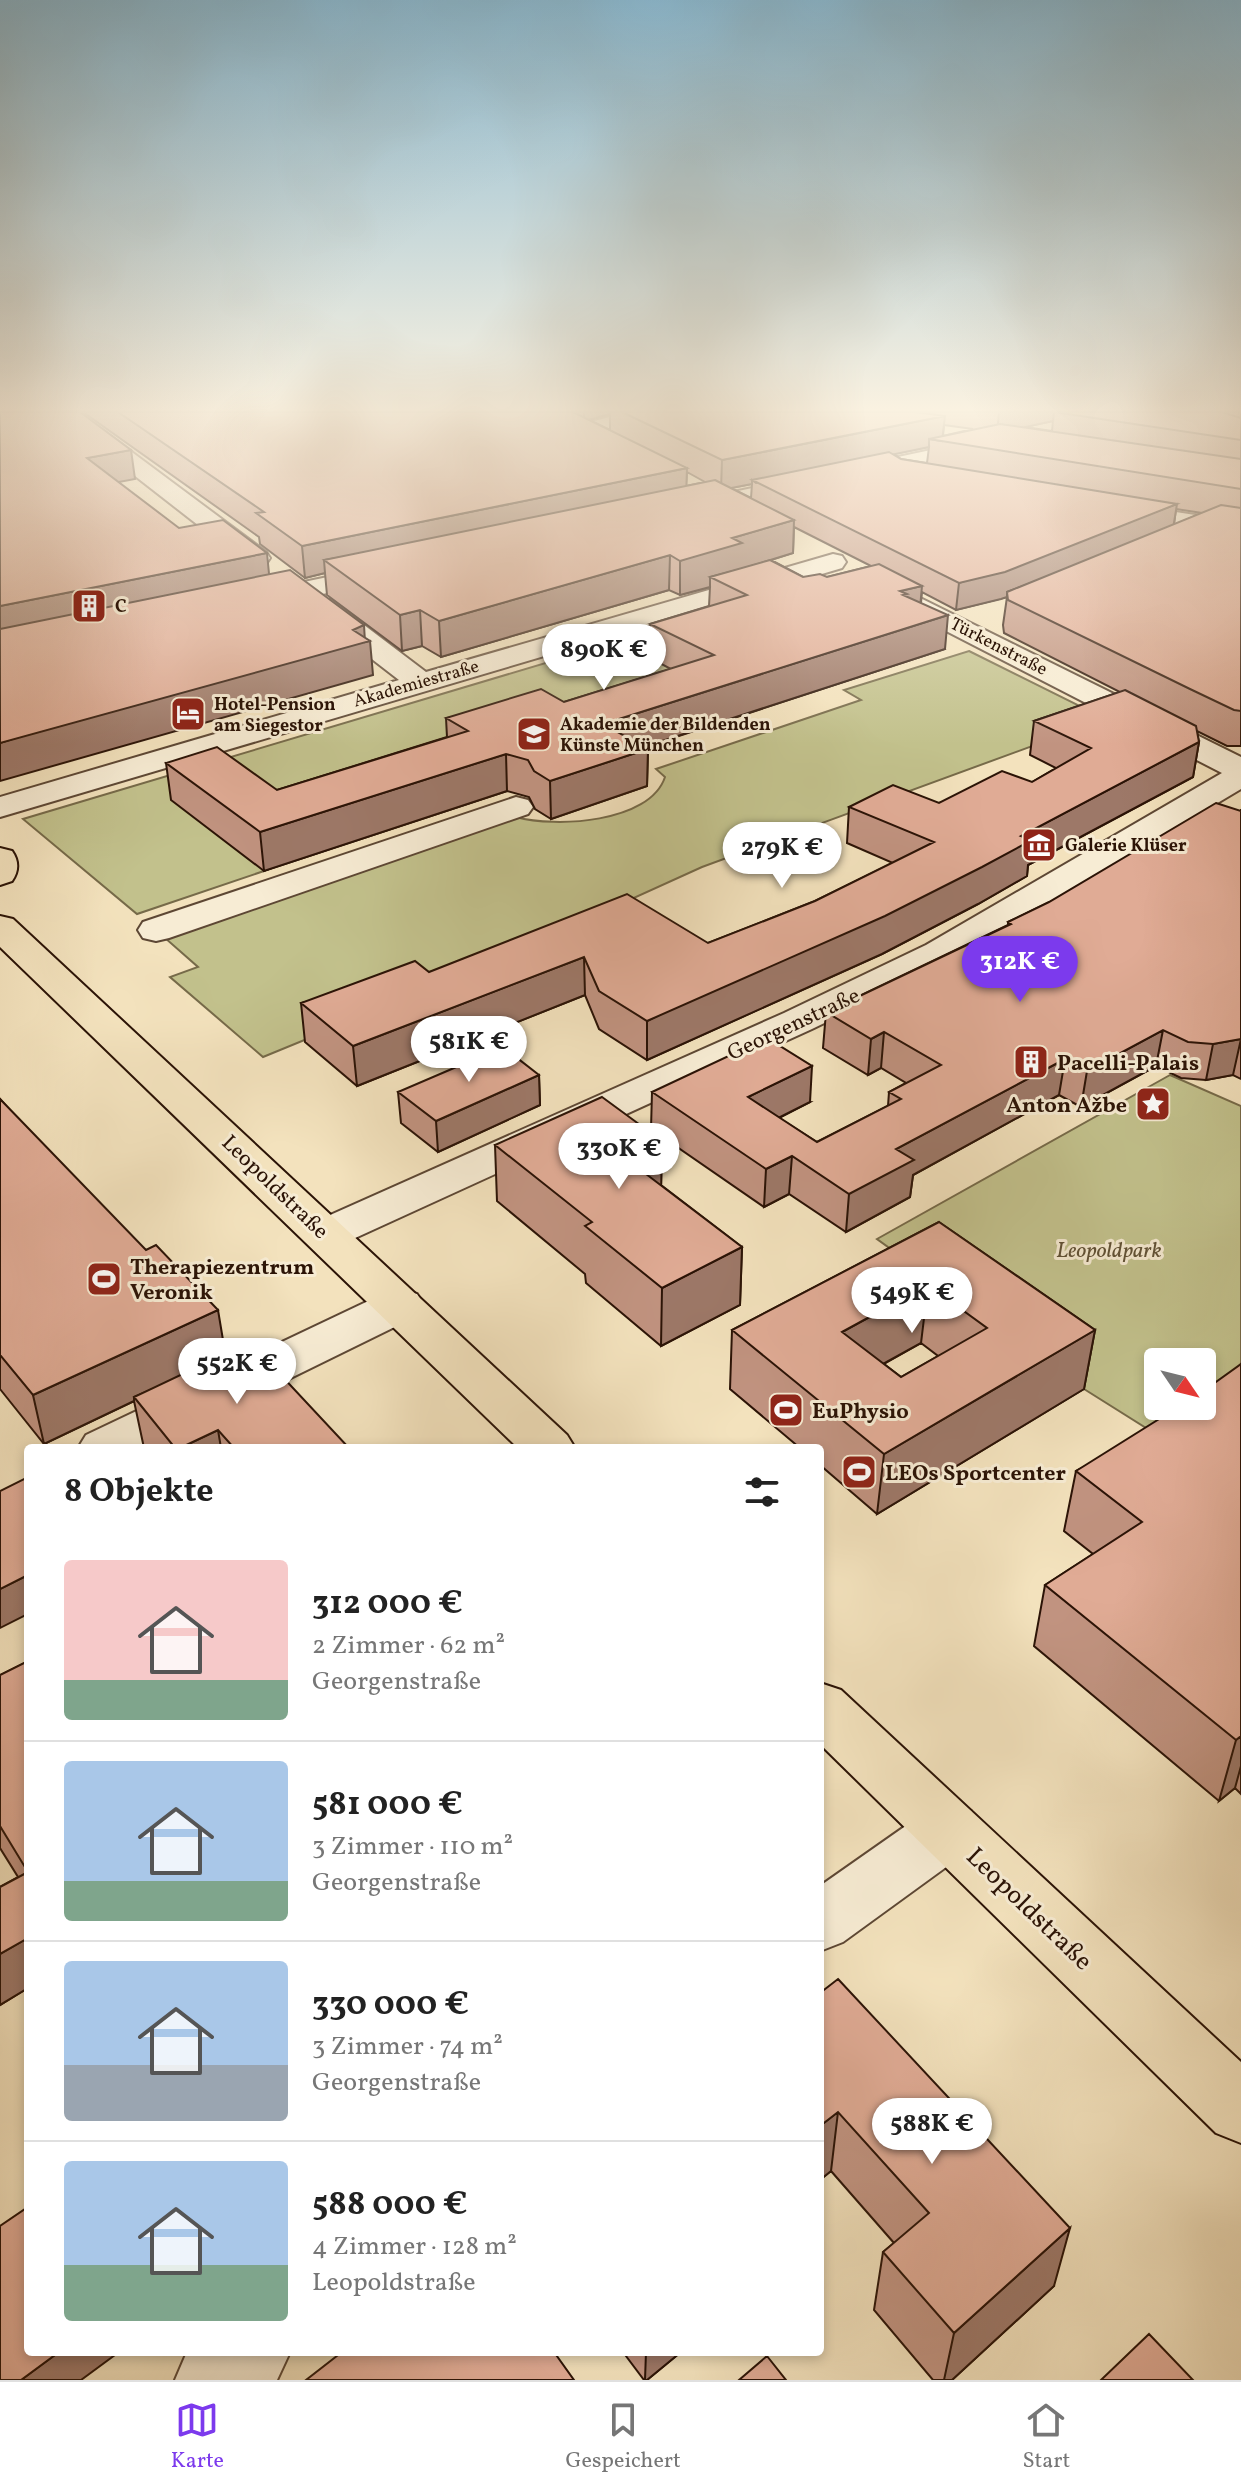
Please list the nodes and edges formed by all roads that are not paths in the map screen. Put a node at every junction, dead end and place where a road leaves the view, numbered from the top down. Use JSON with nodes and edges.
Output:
{"nodes":[{"id":1,"x":211,"y":523,"type":"edge"},
{"id":2,"x":1201,"y":523,"type":"edge"},
{"id":3,"x":1213,"y":525,"type":"junction"},
{"id":4,"x":1241,"y":530,"type":"edge"},
{"id":5,"x":1171,"y":543,"type":"edge"},
{"id":6,"x":807,"y":549,"type":"dead end"},
{"id":7,"x":833,"y":562,"type":"junction"},
{"id":8,"x":408,"y":568,"type":"edge"},
{"id":9,"x":301,"y":591,"type":"junction"},
{"id":10,"x":224,"y":607,"type":"edge"},
{"id":11,"x":993,"y":616,"type":"dead end"},
{"id":12,"x":965,"y":628,"type":"junction"},
{"id":13,"x":420,"y":682,"type":"junction"},
{"id":14,"x":1241,"y":773,"type":"edge"},
{"id":15,"x":0,"y":807,"type":"edge"},
{"id":16,"x":516,"y":807,"type":"dead end"},
{"id":17,"x":1181,"y":811,"type":"junction"},
{"id":18,"x":1222,"y":826,"type":"edge"},
{"id":19,"x":0,"y":927,"type":"edge"},
{"id":20,"x":156,"y":930,"type":"dead end"},
{"id":21,"x":326,"y":1234,"type":"junction"},
{"id":22,"x":400,"y":1305,"type":"junction"},
{"id":23,"x":112,"y":1444,"type":"edge"},
{"id":24,"x":545,"y":1444,"type":"edge"},
{"id":25,"x":824,"y":1711,"type":"edge"},
{"id":26,"x":949,"y":1830,"type":"junction"},
{"id":27,"x":824,"y":1919,"type":"edge"},
{"id":28,"x":1241,"y":2109,"type":"edge"},
{"id":29,"x":246,"y":2356,"type":"edge"},
{"id":30,"x":214,"y":2380,"type":"edge"}],
"edges":[{"from":1,"to":9,"type":"street"},
{"from":2,"to":3,"type":"street"},
{"from":3,"to":4,"type":"street"},
{"from":3,"to":5,"type":"street"},
{"from":6,"to":7,"type":"street","name":"Türkenstraße"},
{"from":7,"to":12,"type":"street","name":"Türkenstraße"},
{"from":7,"to":13,"type":"street","name":"Akademiestraße"},
{"from":8,"to":9,"type":"street"},
{"from":9,"to":10,"type":"street"},
{"from":9,"to":13,"type":"street"},
{"from":11,"to":12,"type":"street"},
{"from":12,"to":14,"type":"street","name":"Türkenstraße"},
{"from":13,"to":15,"type":"street","name":"Akademiestraße"},
{"from":14,"to":17,"type":"street","name":"Georgenstraße"},
{"from":16,"to":20,"type":"street"},
{"from":17,"to":18,"type":"street"},
{"from":17,"to":21,"type":"street","name":"Georgenstraße"},
{"from":19,"to":21,"type":"main road","name":"Leopoldstraße"},
{"from":21,"to":22,"type":"main road","name":"Leopoldstraße"},
{"from":22,"to":23,"type":"street"},
{"from":22,"to":24,"type":"main road","name":"Leopoldstraße"},
{"from":25,"to":26,"type":"main road","name":"Leopoldstraße"},
{"from":26,"to":27,"type":"street"},
{"from":26,"to":28,"type":"main road","name":"Leopoldstraße"},
{"from":29,"to":30,"type":"street"}]}
